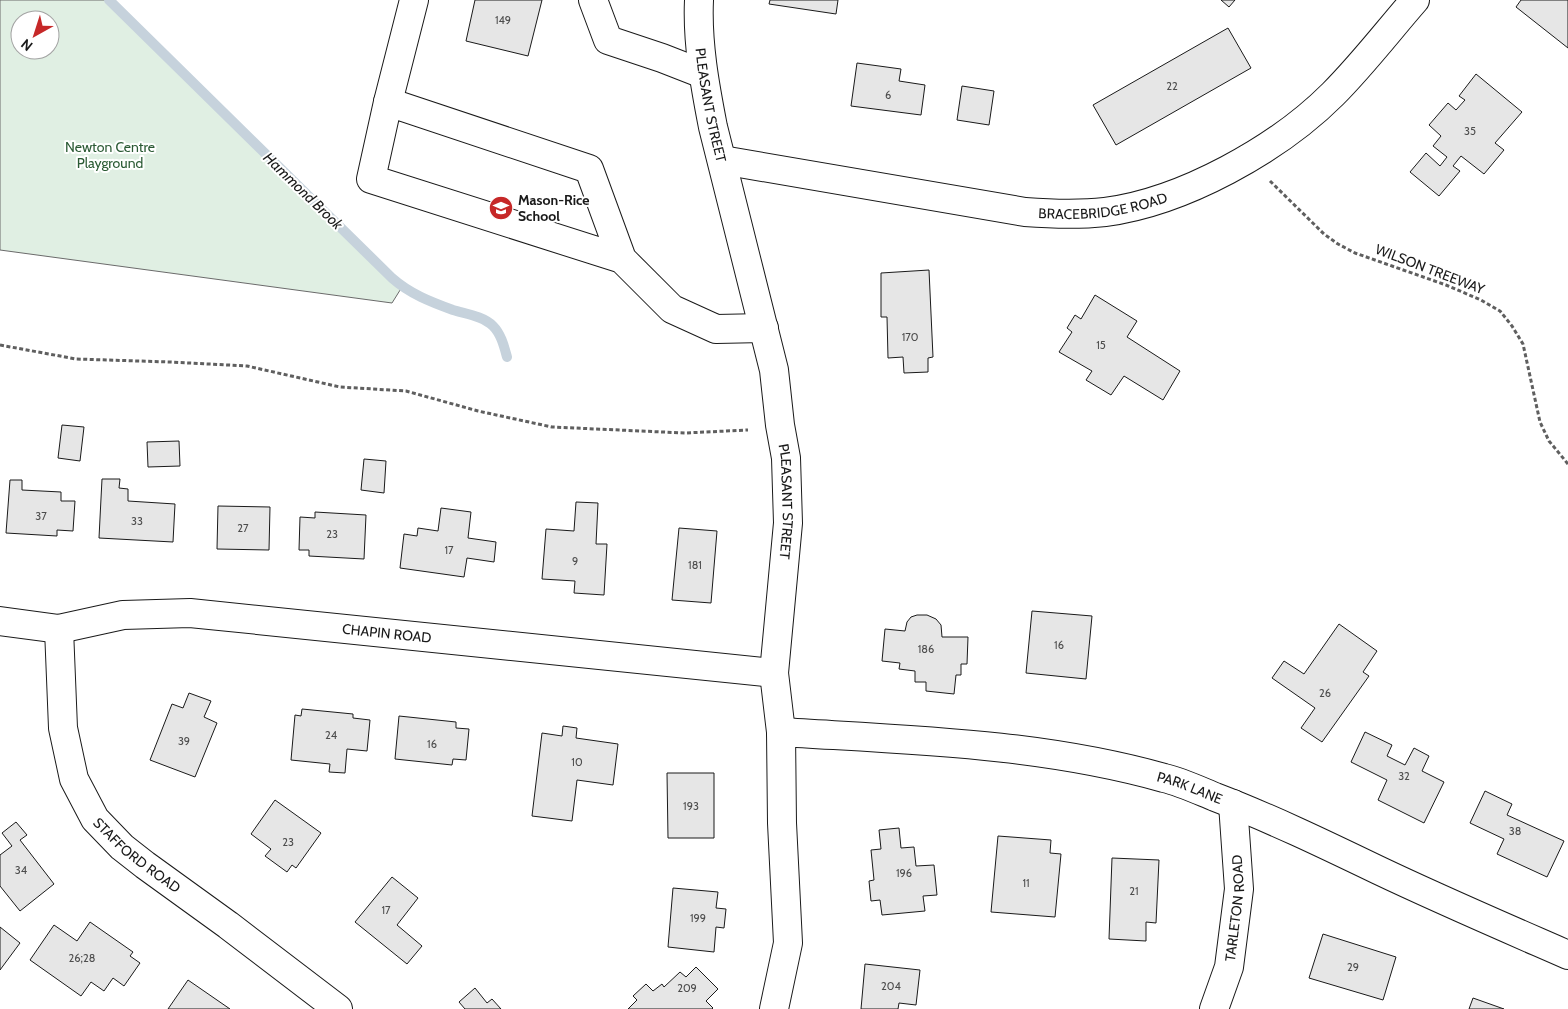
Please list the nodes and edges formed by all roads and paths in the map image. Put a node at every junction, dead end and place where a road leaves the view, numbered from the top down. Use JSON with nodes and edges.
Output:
{"nodes":[{"id":1,"x":414,"y":0,"type":"edge"},
{"id":2,"x":593,"y":0,"type":"edge"},
{"id":3,"x":698,"y":0,"type":"edge"},
{"id":4,"x":1415,"y":0,"type":"edge"},
{"id":5,"x":703,"y":74,"type":"junction"},
{"id":6,"x":388,"y":102,"type":"junction"},
{"id":7,"x":1245,"y":159,"type":"junction"},
{"id":8,"x":722,"y":160,"type":"junction"},
{"id":9,"x":622,"y":259,"type":"junction"},
{"id":10,"x":764,"y":328,"type":"junction"},
{"id":11,"x":0,"y":345,"type":"edge"},
{"id":12,"x":750,"y":430,"type":"dead end"},
{"id":13,"x":1568,"y":464,"type":"edge"},
{"id":14,"x":0,"y":621,"type":"edge"},
{"id":15,"x":60,"y":629,"type":"junction"},
{"id":16,"x":774,"y":674,"type":"junction"},
{"id":17,"x":780,"y":732,"type":"junction"},
{"id":18,"x":1233,"y":804,"type":"junction"},
{"id":19,"x":1568,"y":955,"type":"edge"},
{"id":20,"x":338,"y":1009,"type":"edge"},
{"id":21,"x":774,"y":1009,"type":"edge"},
{"id":22,"x":1214,"y":1009,"type":"edge"}],
"edges":[{"from":1,"to":6,"type":"street"},
{"from":2,"to":5,"type":"street"},
{"from":3,"to":5,"type":"street","name":"PLEASANT STREET"},
{"from":4,"to":7,"type":"street","name":"BRACEBRIDGE ROAD"},
{"from":5,"to":8,"type":"street","name":"PLEASANT STREET"},
{"from":6,"to":9,"type":"street"},
{"from":6,"to":9,"type":"street"},
{"from":7,"to":8,"type":"street","name":"BRACEBRIDGE ROAD"},
{"from":7,"to":13,"type":"path","name":"WILSON TREEWAY"},
{"from":8,"to":10,"type":"street","name":"PLEASANT STREET"},
{"from":9,"to":10,"type":"street"},
{"from":10,"to":16,"type":"street","name":"PLEASANT STREET"},
{"from":11,"to":12,"type":"path"},
{"from":14,"to":15,"type":"street","name":"CHAPIN ROAD"},
{"from":15,"to":16,"type":"street","name":"CHAPIN ROAD"},
{"from":15,"to":20,"type":"street","name":"STAFFORD ROAD"},
{"from":16,"to":17,"type":"street","name":"PLEASANT STREET"},
{"from":17,"to":18,"type":"street","name":"PARK LANE"},
{"from":17,"to":21,"type":"street","name":"PLEASANT STREET"},
{"from":18,"to":19,"type":"street","name":"PARK LANE"},
{"from":18,"to":22,"type":"street","name":"TARLETON ROAD"}]}
